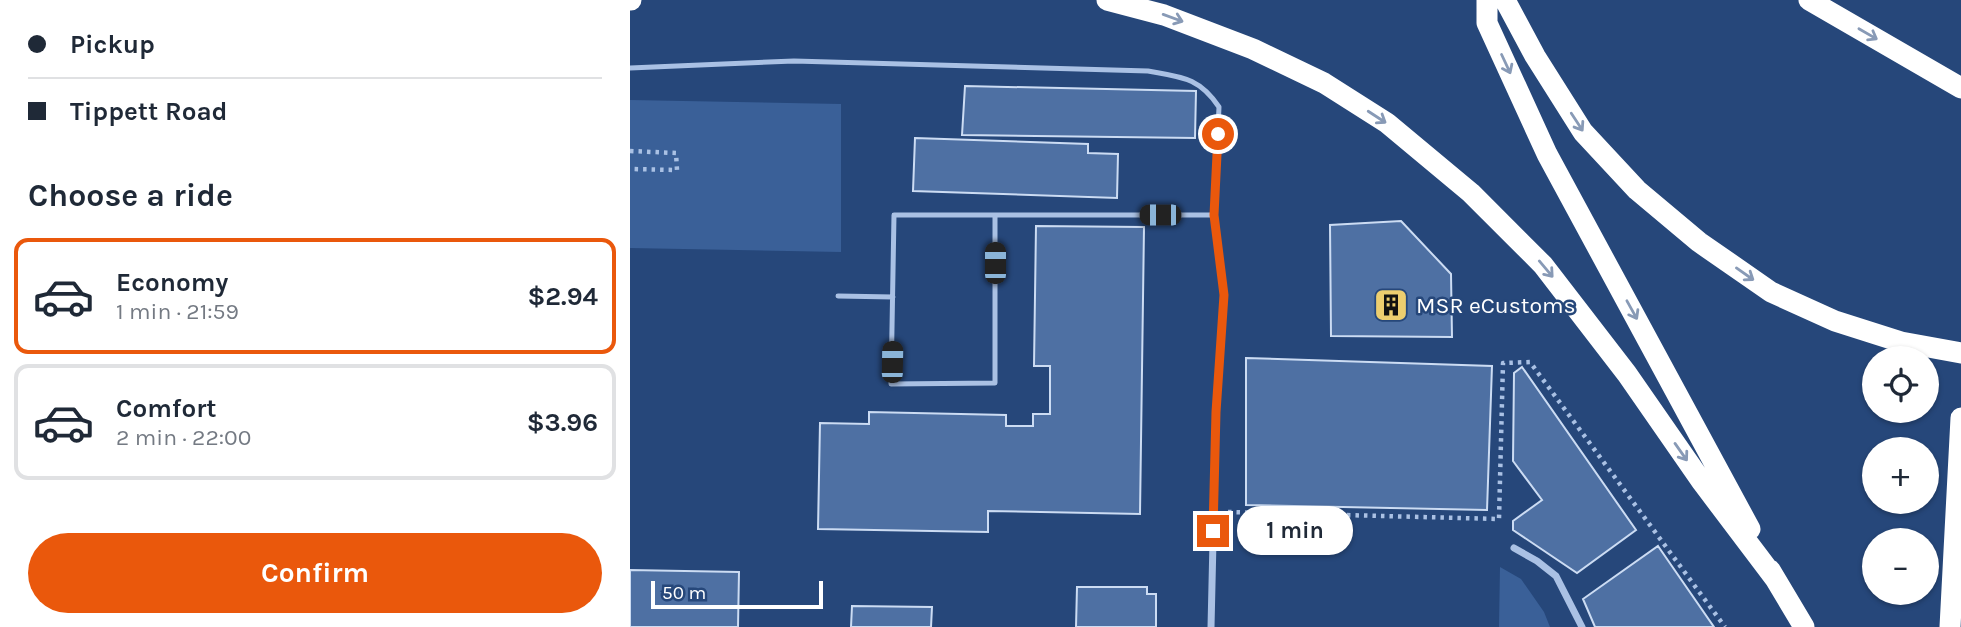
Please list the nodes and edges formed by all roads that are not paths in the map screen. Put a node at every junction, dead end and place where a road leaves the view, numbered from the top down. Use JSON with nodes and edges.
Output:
{"nodes":[{"id":1,"x":1107,"y":0,"type":"edge"},
{"id":2,"x":1487,"y":0,"type":"edge"},
{"id":3,"x":1504,"y":0,"type":"edge"},
{"id":4,"x":1809,"y":0,"type":"edge"},
{"id":5,"x":630,"y":68,"type":"edge"},
{"id":6,"x":1961,"y":88,"type":"edge"},
{"id":7,"x":995,"y":215,"type":"junction"},
{"id":8,"x":1214,"y":215,"type":"junction"},
{"id":9,"x":1224,"y":295,"type":"joint"},
{"id":10,"x":838,"y":296,"type":"dead end"},
{"id":11,"x":893,"y":297,"type":"junction"},
{"id":12,"x":1961,"y":353,"type":"edge"},
{"id":13,"x":1961,"y":418,"type":"edge"},
{"id":14,"x":1960,"y":428,"type":"edge"},
{"id":15,"x":1514,"y":548,"type":"dead end"},
{"id":16,"x":1776,"y":580,"type":"junction"},
{"id":17,"x":1211,"y":627,"type":"edge"},
{"id":18,"x":1582,"y":627,"type":"edge"},
{"id":19,"x":1804,"y":627,"type":"edge"},
{"id":20,"x":1950,"y":627,"type":"edge"}],
"edges":[{"from":1,"to":16,"type":"highway","one_way":true},
{"from":2,"to":16,"type":"highway","one_way":true},
{"from":3,"to":12,"type":"highway","one_way":true},
{"from":4,"to":6,"type":"highway","one_way":true},
{"from":5,"to":8,"type":"lane"},
{"from":7,"to":8,"type":"lane"},
{"from":7,"to":11,"type":"lane"},
{"from":7,"to":11,"type":"lane"},
{"from":8,"to":9,"type":"lane"},
{"from":9,"to":17,"type":"street"},
{"from":10,"to":11,"type":"lane"},
{"from":13,"to":14,"type":"highway"},
{"from":14,"to":20,"type":"highway"},
{"from":15,"to":18,"type":"street"},
{"from":16,"to":19,"type":"highway"}]}
